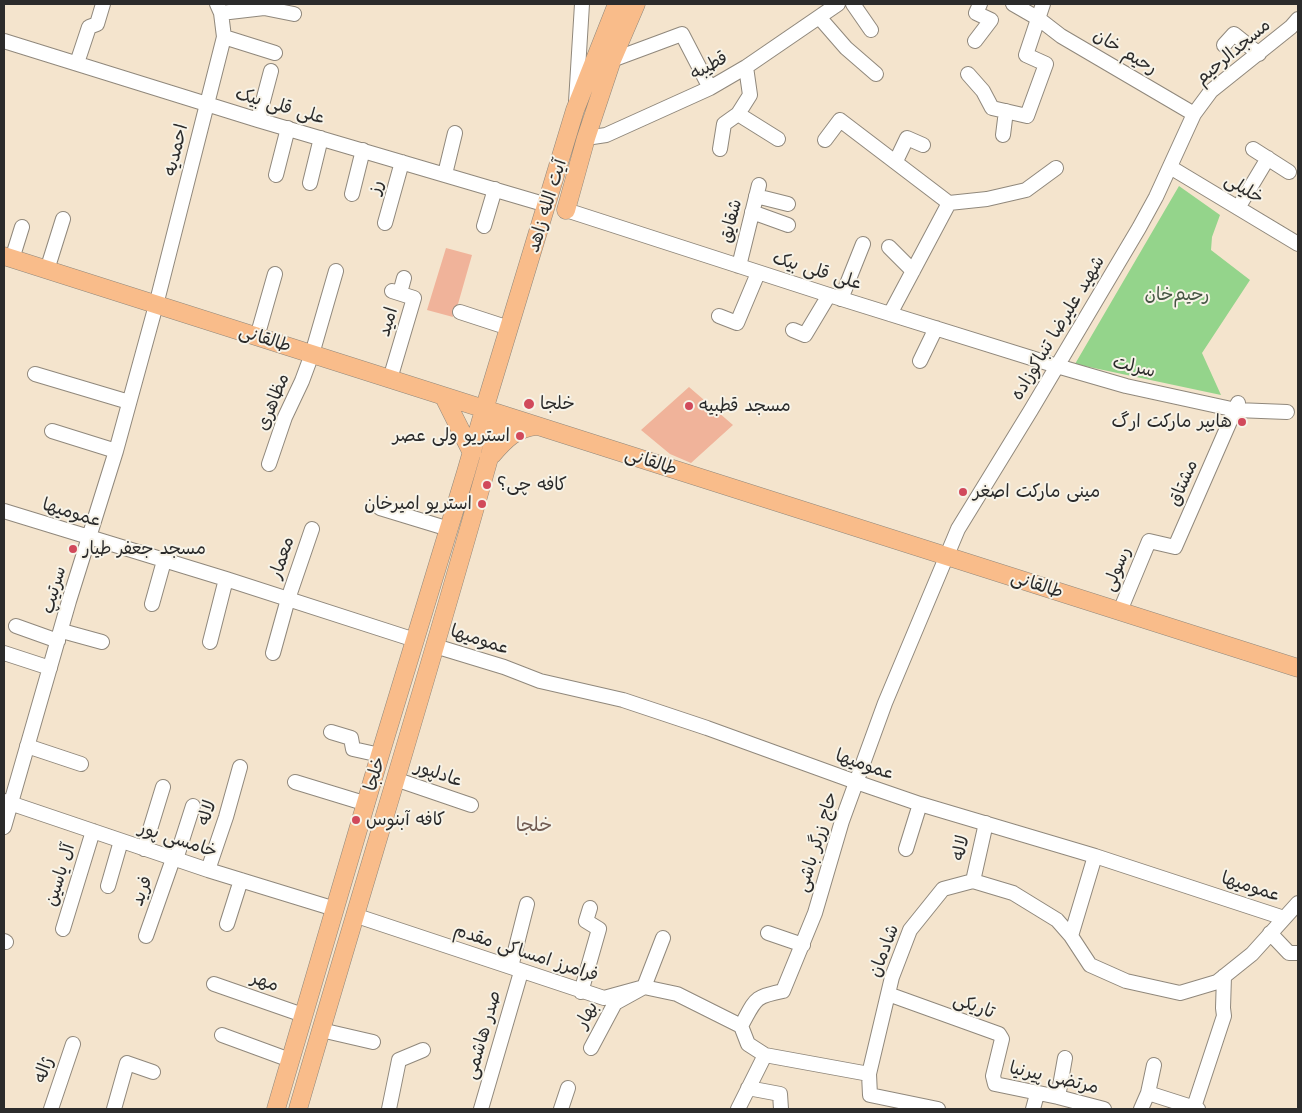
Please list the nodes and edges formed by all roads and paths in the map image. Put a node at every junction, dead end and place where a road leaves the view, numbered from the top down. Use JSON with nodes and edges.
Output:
{"nodes":[{"id":1,"x":103,"y":4,"type":"edge"},
{"id":2,"x":582,"y":4,"type":"edge"},
{"id":3,"x":617,"y":4,"type":"edge"},
{"id":4,"x":636,"y":4,"type":"edge"},
{"id":5,"x":838,"y":4,"type":"edge"},
{"id":6,"x":853,"y":4,"type":"edge"},
{"id":7,"x":980,"y":4,"type":"edge"},
{"id":8,"x":1013,"y":4,"type":"edge"},
{"id":9,"x":1043,"y":4,"type":"edge"},
{"id":10,"x":219,"y":8,"type":"edge"},
{"id":11,"x":294,"y":14,"type":"dead end"},
{"id":12,"x":819,"y":17,"type":"junction"},
{"id":13,"x":1040,"y":19,"type":"junction"},
{"id":14,"x":1296,"y":27,"type":"edge"},
{"id":15,"x":871,"y":30,"type":"dead end"},
{"id":16,"x":224,"y":37,"type":"junction"},
{"id":17,"x":975,"y":41,"type":"dead end"},
{"id":18,"x":4,"y":43,"type":"edge"},
{"id":19,"x":1224,"y":45,"type":"dead end"},
{"id":20,"x":275,"y":53,"type":"dead end"},
{"id":21,"x":1259,"y":54,"type":"junction"},
{"id":22,"x":612,"y":60,"type":"junction"},
{"id":23,"x":77,"y":63,"type":"junction"},
{"id":24,"x":746,"y":67,"type":"junction"},
{"id":25,"x":271,"y":71,"type":"dead end"},
{"id":26,"x":876,"y":74,"type":"dead end"},
{"id":27,"x":968,"y":74,"type":"dead end"},
{"id":28,"x":710,"y":88,"type":"junction"},
{"id":29,"x":207,"y":104,"type":"junction"},
{"id":30,"x":576,"y":110,"type":"junction"},
{"id":31,"x":1006,"y":111,"type":"junction"},
{"id":32,"x":738,"y":114,"type":"junction"},
{"id":33,"x":1194,"y":114,"type":"junction"},
{"id":34,"x":258,"y":120,"type":"junction"},
{"id":35,"x":288,"y":128,"type":"junction"},
{"id":36,"x":455,"y":133,"type":"dead end"},
{"id":37,"x":1003,"y":135,"type":"dead end"},
{"id":38,"x":321,"y":138,"type":"junction"},
{"id":39,"x":586,"y":138,"type":"junction"},
{"id":40,"x":778,"y":139,"type":"dead end"},
{"id":41,"x":825,"y":140,"type":"dead end"},
{"id":42,"x":923,"y":145,"type":"dead end"},
{"id":43,"x":720,"y":149,"type":"dead end"},
{"id":44,"x":1253,"y":149,"type":"dead end"},
{"id":45,"x":362,"y":150,"type":"junction"},
{"id":46,"x":1268,"y":158,"type":"junction"},
{"id":47,"x":896,"y":161,"type":"junction"},
{"id":48,"x":402,"y":162,"type":"junction"},
{"id":49,"x":1170,"y":166,"type":"junction"},
{"id":50,"x":1056,"y":168,"type":"dead end"},
{"id":51,"x":1289,"y":172,"type":"dead end"},
{"id":52,"x":445,"y":174,"type":"junction"},
{"id":53,"x":276,"y":175,"type":"dead end"},
{"id":54,"x":310,"y":183,"type":"dead end"},
{"id":55,"x":495,"y":189,"type":"junction"},
{"id":56,"x":352,"y":194,"type":"dead end"},
{"id":57,"x":949,"y":203,"type":"junction"},
{"id":58,"x":788,"y":204,"type":"dead end"},
{"id":59,"x":547,"y":205,"type":"junction"},
{"id":60,"x":1238,"y":208,"type":"junction"},
{"id":61,"x":566,"y":210,"type":"joint"},
{"id":62,"x":752,"y":212,"type":"junction"},
{"id":63,"x":62,"y":219,"type":"dead end"},
{"id":64,"x":385,"y":223,"type":"dead end"},
{"id":65,"x":788,"y":225,"type":"dead end"},
{"id":66,"x":484,"y":226,"type":"dead end"},
{"id":67,"x":22,"y":227,"type":"dead end"},
{"id":68,"x":863,"y":244,"type":"dead end"},
{"id":69,"x":1298,"y":244,"type":"edge"},
{"id":70,"x":889,"y":247,"type":"dead end"},
{"id":71,"x":8,"y":258,"type":"edge"},
{"id":72,"x":739,"y":266,"type":"junction"},
{"id":73,"x":47,"y":270,"type":"junction"},
{"id":74,"x":336,"y":271,"type":"dead end"},
{"id":75,"x":914,"y":271,"type":"junction"},
{"id":76,"x":758,"y":273,"type":"junction"},
{"id":77,"x":275,"y":274,"type":"dead end"},
{"id":78,"x":404,"y":278,"type":"dead end"},
{"id":79,"x":835,"y":297,"type":"junction"},
{"id":80,"x":156,"y":305,"type":"junction"},
{"id":81,"x":460,"y":312,"type":"dead end"},
{"id":82,"x":890,"y":314,"type":"junction"},
{"id":83,"x":719,"y":316,"type":"dead end"},
{"id":84,"x":509,"y":328,"type":"junction"},
{"id":85,"x":936,"y":328,"type":"junction"},
{"id":86,"x":793,"y":330,"type":"dead end"},
{"id":87,"x":257,"y":337,"type":"junction"},
{"id":88,"x":312,"y":354,"type":"junction"},
{"id":89,"x":920,"y":361,"type":"dead end"},
{"id":90,"x":1057,"y":366,"type":"junction"},
{"id":91,"x":35,"y":374,"type":"dead end"},
{"id":92,"x":390,"y":379,"type":"junction"},
{"id":93,"x":444,"y":397,"type":"junction"},
{"id":94,"x":129,"y":402,"type":"junction"},
{"id":95,"x":1237,"y":406,"type":"junction"},
{"id":96,"x":484,"y":410,"type":"junction"},
{"id":97,"x":1293,"y":414,"type":"edge"},
{"id":98,"x":501,"y":415,"type":"junction"},
{"id":99,"x":537,"y":426,"type":"junction"},
{"id":100,"x":52,"y":432,"type":"dead end"},
{"id":101,"x":116,"y":451,"type":"junction"},
{"id":102,"x":472,"y":453,"type":"junction"},
{"id":103,"x":490,"y":457,"type":"junction"},
{"id":104,"x":269,"y":464,"type":"dead end"},
{"id":105,"x":475,"y":475,"type":"junction"},
{"id":106,"x":380,"y":508,"type":"dead end"},
{"id":107,"x":4,"y":511,"type":"edge"},
{"id":108,"x":312,"y":529,"type":"dead end"},
{"id":109,"x":449,"y":530,"type":"junction"},
{"id":110,"x":89,"y":538,"type":"junction"},
{"id":111,"x":1149,"y":541,"type":"joint"},
{"id":112,"x":946,"y":556,"type":"junction"},
{"id":113,"x":164,"y":561,"type":"junction"},
{"id":114,"x":226,"y":579,"type":"junction"},
{"id":115,"x":288,"y":599,"type":"junction"},
{"id":116,"x":152,"y":604,"type":"dead end"},
{"id":117,"x":1120,"y":611,"type":"junction"},
{"id":118,"x":16,"y":626,"type":"dead end"},
{"id":119,"x":60,"y":636,"type":"junction"},
{"id":120,"x":415,"y":640,"type":"junction"},
{"id":121,"x":102,"y":642,"type":"dead end"},
{"id":122,"x":210,"y":642,"type":"dead end"},
{"id":123,"x":435,"y":646,"type":"junction"},
{"id":124,"x":4,"y":653,"type":"edge"},
{"id":125,"x":273,"y":653,"type":"dead end"},
{"id":126,"x":50,"y":668,"type":"junction"},
{"id":127,"x":1298,"y":668,"type":"edge"},
{"id":128,"x":332,"y":732,"type":"dead end"},
{"id":129,"x":28,"y":746,"type":"junction"},
{"id":130,"x":380,"y":755,"type":"junction"},
{"id":131,"x":81,"y":764,"type":"dead end"},
{"id":132,"x":240,"y":766,"type":"dead end"},
{"id":133,"x":395,"y":779,"type":"junction"},
{"id":134,"x":295,"y":782,"type":"dead end"},
{"id":135,"x":856,"y":782,"type":"junction"},
{"id":136,"x":163,"y":786,"type":"dead end"},
{"id":137,"x":7,"y":803,"type":"edge"},
{"id":138,"x":367,"y":804,"type":"junction"},
{"id":139,"x":920,"y":804,"type":"junction"},
{"id":140,"x":470,"y":805,"type":"dead end"},
{"id":141,"x":194,"y":806,"type":"dead end"},
{"id":142,"x":986,"y":823,"type":"junction"},
{"id":143,"x":4,"y":828,"type":"edge"},
{"id":144,"x":93,"y":831,"type":"junction"},
{"id":145,"x":121,"y":841,"type":"junction"},
{"id":146,"x":144,"y":849,"type":"junction"},
{"id":147,"x":906,"y":849,"type":"dead end"},
{"id":148,"x":353,"y":850,"type":"junction"},
{"id":149,"x":372,"y":855,"type":"junction"},
{"id":150,"x":1095,"y":856,"type":"junction"},
{"id":151,"x":173,"y":859,"type":"junction"},
{"id":152,"x":208,"y":870,"type":"junction"},
{"id":153,"x":241,"y":880,"type":"junction"},
{"id":154,"x":973,"y":881,"type":"junction"},
{"id":155,"x":108,"y":886,"type":"dead end"},
{"id":156,"x":1298,"y":903,"type":"edge"},
{"id":157,"x":527,"y":904,"type":"dead end"},
{"id":158,"x":590,"y":908,"type":"dead end"},
{"id":159,"x":334,"y":909,"type":"junction"},
{"id":160,"x":354,"y":915,"type":"junction"},
{"id":161,"x":1284,"y":918,"type":"junction"},
{"id":162,"x":227,"y":924,"type":"dead end"},
{"id":163,"x":63,"y":930,"type":"dead end"},
{"id":164,"x":768,"y":933,"type":"dead end"},
{"id":165,"x":1270,"y":933,"type":"junction"},
{"id":166,"x":146,"y":936,"type":"dead end"},
{"id":167,"x":1071,"y":936,"type":"junction"},
{"id":168,"x":663,"y":938,"type":"dead end"},
{"id":169,"x":803,"y":945,"type":"junction"},
{"id":170,"x":1298,"y":953,"type":"edge"},
{"id":171,"x":516,"y":969,"type":"junction"},
{"id":172,"x":1224,"y":976,"type":"junction"},
{"id":173,"x":214,"y":984,"type":"dead end"},
{"id":174,"x":644,"y":987,"type":"junction"},
{"id":175,"x":581,"y":992,"type":"junction"},
{"id":176,"x":888,"y":994,"type":"junction"},
{"id":177,"x":303,"y":1015,"type":"junction"},
{"id":178,"x":741,"y":1026,"type":"junction"},
{"id":179,"x":321,"y":1030,"type":"junction"},
{"id":180,"x":222,"y":1036,"type":"dead end"},
{"id":181,"x":373,"y":1042,"type":"dead end"},
{"id":182,"x":73,"y":1044,"type":"dead end"},
{"id":183,"x":591,"y":1048,"type":"dead end"},
{"id":184,"x":423,"y":1050,"type":"dead end"},
{"id":185,"x":765,"y":1055,"type":"junction"},
{"id":186,"x":1066,"y":1058,"type":"dead end"},
{"id":187,"x":290,"y":1060,"type":"junction"},
{"id":188,"x":1154,"y":1065,"type":"dead end"},
{"id":189,"x":153,"y":1072,"type":"dead end"},
{"id":190,"x":869,"y":1074,"type":"junction"},
{"id":191,"x":995,"y":1084,"type":"joint"},
{"id":192,"x":568,"y":1088,"type":"dead end"},
{"id":193,"x":748,"y":1088,"type":"junction"},
{"id":194,"x":1148,"y":1093,"type":"junction"},
{"id":195,"x":1037,"y":1094,"type":"junction"},
{"id":196,"x":1058,"y":1097,"type":"junction"},
{"id":197,"x":1196,"y":1108,"type":"edge"},
{"id":198,"x":51,"y":1109,"type":"edge"},
{"id":199,"x":114,"y":1109,"type":"edge"},
{"id":200,"x":276,"y":1109,"type":"edge"},
{"id":201,"x":298,"y":1109,"type":"edge"},
{"id":202,"x":389,"y":1109,"type":"edge"},
{"id":203,"x":481,"y":1109,"type":"edge"},
{"id":204,"x":561,"y":1109,"type":"edge"},
{"id":205,"x":738,"y":1109,"type":"edge"},
{"id":206,"x":781,"y":1109,"type":"edge"},
{"id":207,"x":938,"y":1109,"type":"edge"},
{"id":208,"x":1033,"y":1109,"type":"edge"},
{"id":209,"x":1104,"y":1109,"type":"edge"},
{"id":210,"x":1141,"y":1109,"type":"edge"}],
"edges":[{"from":1,"to":23,"type":"street"},
{"from":2,"to":30,"type":"street"},
{"from":3,"to":30,"type":"main road","name":"آیت الله زاهد"},
{"from":4,"to":22,"type":"main road","name":"آیت الله زاهد"},
{"from":5,"to":12,"type":"street","name":"قطیبه"},
{"from":6,"to":15,"type":"street"},
{"from":7,"to":17,"type":"street"},
{"from":8,"to":13,"type":"street"},
{"from":9,"to":13,"type":"street"},
{"from":10,"to":11,"type":"street"},
{"from":10,"to":16,"type":"street","name":"احمدیه"},
{"from":12,"to":24,"type":"street","name":"قطیبه"},
{"from":12,"to":26,"type":"street"},
{"from":13,"to":31,"type":"street"},
{"from":13,"to":33,"type":"street","name":"رحیم خان"},
{"from":14,"to":21,"type":"street","name":"مسجدالرحیم"},
{"from":16,"to":20,"type":"street"},
{"from":16,"to":29,"type":"street","name":"احمدیه"},
{"from":18,"to":23,"type":"street","name":"علی قلی بیک"},
{"from":19,"to":21,"type":"street"},
{"from":21,"to":33,"type":"street","name":"مسجدالرحیم"},
{"from":22,"to":28,"type":"street"},
{"from":22,"to":39,"type":"main road","name":"آیت الله زاهد"},
{"from":23,"to":29,"type":"street","name":"علی قلی بیک"},
{"from":24,"to":28,"type":"street","name":"قطیبه"},
{"from":24,"to":32,"type":"street"},
{"from":25,"to":34,"type":"street"},
{"from":27,"to":31,"type":"street"},
{"from":28,"to":39,"type":"street","name":"قطیبه"},
{"from":29,"to":34,"type":"street","name":"علی قلی بیک"},
{"from":29,"to":80,"type":"street","name":"احمدیه"},
{"from":30,"to":59,"type":"main road","name":"آیت الله زاهد"},
{"from":31,"to":37,"type":"street"},
{"from":32,"to":40,"type":"street"},
{"from":32,"to":43,"type":"street"},
{"from":33,"to":49,"type":"street","name":"شهید علیرضا تنباکوزاده"},
{"from":34,"to":35,"type":"street","name":"علی قلی بیک"},
{"from":35,"to":38,"type":"street","name":"علی قلی بیک"},
{"from":35,"to":53,"type":"street"},
{"from":36,"to":52,"type":"street"},
{"from":38,"to":45,"type":"street","name":"علی قلی بیک"},
{"from":38,"to":54,"type":"street"},
{"from":39,"to":61,"type":"main road","name":"آیت الله زاهد"},
{"from":41,"to":47,"type":"street"},
{"from":42,"to":47,"type":"street"},
{"from":44,"to":46,"type":"street"},
{"from":45,"to":48,"type":"street","name":"علی قلی بیک"},
{"from":45,"to":56,"type":"street"},
{"from":46,"to":51,"type":"street"},
{"from":46,"to":60,"type":"street"},
{"from":47,"to":57,"type":"street"},
{"from":48,"to":52,"type":"street","name":"علی قلی بیک"},
{"from":48,"to":64,"type":"street","name":"رز"},
{"from":49,"to":60,"type":"street","name":"خلیلی"},
{"from":49,"to":90,"type":"street","name":"شهید علیرضا تنباکوزاده"},
{"from":50,"to":57,"type":"street"},
{"from":52,"to":55,"type":"street","name":"علی قلی بیک"},
{"from":55,"to":59,"type":"street","name":"علی قلی بیک"},
{"from":55,"to":66,"type":"street"},
{"from":57,"to":75,"type":"street"},
{"from":58,"to":62,"type":"street","name":"شقایق"},
{"from":59,"to":84,"type":"main road","name":"آیت الله زاهد"},
{"from":60,"to":69,"type":"street","name":"خلیلی"},
{"from":61,"to":72,"type":"street","name":"علی قلی بیک"},
{"from":62,"to":65,"type":"street"},
{"from":62,"to":72,"type":"street","name":"شقایق"},
{"from":63,"to":73,"type":"street"},
{"from":67,"to":71,"type":"street"},
{"from":68,"to":79,"type":"street"},
{"from":70,"to":75,"type":"street"},
{"from":71,"to":73,"type":"main road","name":"طالقانی"},
{"from":72,"to":76,"type":"street","name":"علی قلی بیک"},
{"from":73,"to":80,"type":"main road","name":"طالقانی"},
{"from":74,"to":88,"type":"street","name":"مظاهری"},
{"from":75,"to":82,"type":"street"},
{"from":76,"to":79,"type":"street","name":"علی قلی بیک"},
{"from":76,"to":83,"type":"street"},
{"from":77,"to":87,"type":"street"},
{"from":78,"to":92,"type":"street","name":"امید"},
{"from":79,"to":82,"type":"street","name":"علی قلی بیک"},
{"from":79,"to":86,"type":"street"},
{"from":80,"to":87,"type":"main road","name":"طالقانی"},
{"from":80,"to":94,"type":"street","name":"سرتیپ"},
{"from":81,"to":84,"type":"street"},
{"from":82,"to":85,"type":"street","name":"علی قلی بیک"},
{"from":84,"to":96,"type":"main road","name":"آیت الله زاهد"},
{"from":85,"to":89,"type":"street"},
{"from":85,"to":90,"type":"street","name":"علی قلی بیک"},
{"from":87,"to":88,"type":"main road","name":"طالقانی"},
{"from":88,"to":92,"type":"main road","name":"طالقانی"},
{"from":88,"to":104,"type":"street","name":"مظاهری"},
{"from":90,"to":95,"type":"street","name":"سرلت"},
{"from":90,"to":112,"type":"street","name":"شهید علیرضا تنباکوزاده"},
{"from":91,"to":94,"type":"street"},
{"from":92,"to":93,"type":"main road","name":"طالقانی"},
{"from":93,"to":96,"type":"main road","name":"طالقانی"},
{"from":93,"to":102,"type":"main road"},
{"from":94,"to":101,"type":"street","name":"سرتیپ"},
{"from":95,"to":97,"type":"street","name":"سرلت"},
{"from":95,"to":111,"type":"street","name":"مشتاق"},
{"from":96,"to":98,"type":"main road","name":"طالقانی"},
{"from":96,"to":102,"type":"main road","name":"خلجا"},
{"from":98,"to":99,"type":"main road","name":"طالقانی"},
{"from":98,"to":103,"type":"main road","name":"خلجا"},
{"from":99,"to":103,"type":"main road"},
{"from":99,"to":112,"type":"main road","name":"طالقانی"},
{"from":100,"to":101,"type":"street"},
{"from":101,"to":110,"type":"street","name":"سرتیپ"},
{"from":102,"to":105,"type":"main road","name":"خلجا"},
{"from":103,"to":105,"type":"main road","name":"خلجا"},
{"from":105,"to":109,"type":"main road","name":"خلجا"},
{"from":105,"to":123,"type":"main road","name":"خلجا"},
{"from":106,"to":109,"type":"street"},
{"from":107,"to":110,"type":"street","name":"عمومیها"},
{"from":108,"to":115,"type":"street","name":"معمار"},
{"from":109,"to":120,"type":"main road","name":"خلجا"},
{"from":110,"to":113,"type":"street","name":"عمومیها"},
{"from":110,"to":119,"type":"street","name":"سرتیپ"},
{"from":111,"to":117,"type":"street","name":"رسولی"},
{"from":112,"to":117,"type":"main road","name":"طالقانی"},
{"from":112,"to":135,"type":"street","name":"حاج زرگر باشی"},
{"from":113,"to":114,"type":"street","name":"عمومیها"},
{"from":113,"to":116,"type":"street"},
{"from":114,"to":115,"type":"street","name":"عمومیها"},
{"from":114,"to":122,"type":"street"},
{"from":115,"to":120,"type":"street","name":"عمومیها"},
{"from":115,"to":125,"type":"street","name":"معمار"},
{"from":117,"to":127,"type":"main road","name":"طالقانی"},
{"from":118,"to":119,"type":"street"},
{"from":119,"to":121,"type":"street"},
{"from":119,"to":126,"type":"street","name":"سرتیپ"},
{"from":120,"to":130,"type":"main road","name":"خلجا"},
{"from":123,"to":133,"type":"main road","name":"خلجا"},
{"from":123,"to":135,"type":"street","name":"عمومیها"},
{"from":124,"to":126,"type":"street"},
{"from":126,"to":129,"type":"street","name":"سرتیپ"},
{"from":128,"to":130,"type":"street"},
{"from":129,"to":131,"type":"street"},
{"from":129,"to":137,"type":"street","name":"سرتیپ"},
{"from":130,"to":138,"type":"main road","name":"خلجا"},
{"from":132,"to":152,"type":"street","name":"لاله"},
{"from":133,"to":140,"type":"street","name":"عادلپور"},
{"from":133,"to":149,"type":"main road","name":"خلجا"},
{"from":134,"to":138,"type":"street"},
{"from":135,"to":139,"type":"street","name":"عمومیها"},
{"from":135,"to":169,"type":"street","name":"حاج زرگر باشی"},
{"from":136,"to":146,"type":"street"},
{"from":137,"to":143,"type":"street","name":"سرتیپ"},
{"from":137,"to":144,"type":"street","name":"خامسی پور"},
{"from":138,"to":148,"type":"main road","name":"خلجا"},
{"from":139,"to":142,"type":"street","name":"عمومیها"},
{"from":139,"to":147,"type":"street"},
{"from":141,"to":151,"type":"street","name":"فرید"},
{"from":142,"to":150,"type":"street","name":"عمومیها"},
{"from":142,"to":154,"type":"street","name":"لاله"},
{"from":144,"to":145,"type":"street","name":"خامسی پور"},
{"from":144,"to":163,"type":"street","name":"آل یاسین"},
{"from":145,"to":146,"type":"street","name":"خامسی پور"},
{"from":145,"to":155,"type":"street"},
{"from":146,"to":151,"type":"street","name":"خامسی پور"},
{"from":148,"to":149,"type":"main road"},
{"from":148,"to":159,"type":"main road","name":"خلجا"},
{"from":149,"to":160,"type":"main road","name":"خلجا"},
{"from":150,"to":161,"type":"street","name":"عمومیها"},
{"from":150,"to":167,"type":"street"},
{"from":151,"to":152,"type":"street","name":"خامسی پور"},
{"from":151,"to":166,"type":"street","name":"فرید"},
{"from":152,"to":153,"type":"street","name":"خامسی پور"},
{"from":153,"to":159,"type":"street","name":"خامسی پور"},
{"from":153,"to":162,"type":"street"},
{"from":154,"to":167,"type":"street"},
{"from":154,"to":176,"type":"street","name":"شادمان"},
{"from":156,"to":161,"type":"street"},
{"from":157,"to":171,"type":"street","name":"صدر هاشمی"},
{"from":158,"to":175,"type":"street"},
{"from":159,"to":177,"type":"main road","name":"خلجا"},
{"from":160,"to":171,"type":"street","name":"فرامرز امساکی مقدم"},
{"from":160,"to":179,"type":"main road","name":"خلجا"},
{"from":161,"to":165,"type":"street"},
{"from":164,"to":169,"type":"street"},
{"from":165,"to":170,"type":"street"},
{"from":165,"to":172,"type":"street"},
{"from":167,"to":172,"type":"street"},
{"from":168,"to":174,"type":"street"},
{"from":169,"to":178,"type":"street","name":"حاج زرگر باشی"},
{"from":171,"to":175,"type":"street","name":"فرامرز امساکی مقدم"},
{"from":171,"to":203,"type":"street","name":"صدر هاشمی"},
{"from":172,"to":197,"type":"street"},
{"from":173,"to":177,"type":"street","name":"مهر"},
{"from":174,"to":175,"type":"street","name":"فرامرز امساکی مقدم"},
{"from":174,"to":178,"type":"street","name":"فرامرز امساکی مقدم"},
{"from":174,"to":183,"type":"street","name":"بهار"},
{"from":176,"to":190,"type":"street","name":"شادمان"},
{"from":176,"to":191,"type":"street","name":"تاریکی"},
{"from":177,"to":187,"type":"main road","name":"خلجا"},
{"from":178,"to":185,"type":"street"},
{"from":179,"to":181,"type":"street"},
{"from":179,"to":201,"type":"main road","name":"خلجا"},
{"from":180,"to":187,"type":"street"},
{"from":182,"to":198,"type":"street","name":"ژاله"},
{"from":184,"to":202,"type":"street"},
{"from":185,"to":190,"type":"street"},
{"from":185,"to":193,"type":"street"},
{"from":186,"to":196,"type":"street"},
{"from":187,"to":200,"type":"main road","name":"خلجا"},
{"from":188,"to":194,"type":"street"},
{"from":189,"to":199,"type":"street"},
{"from":190,"to":207,"type":"street"},
{"from":191,"to":195,"type":"street","name":"مرتضی پیرنیا"},
{"from":192,"to":204,"type":"street"},
{"from":193,"to":205,"type":"street"},
{"from":193,"to":206,"type":"street"},
{"from":194,"to":197,"type":"street"},
{"from":194,"to":210,"type":"street"},
{"from":195,"to":196,"type":"street","name":"مرتضی پیرنیا"},
{"from":195,"to":208,"type":"street"},
{"from":196,"to":209,"type":"street","name":"مرتضی پیرنیا"}]}
